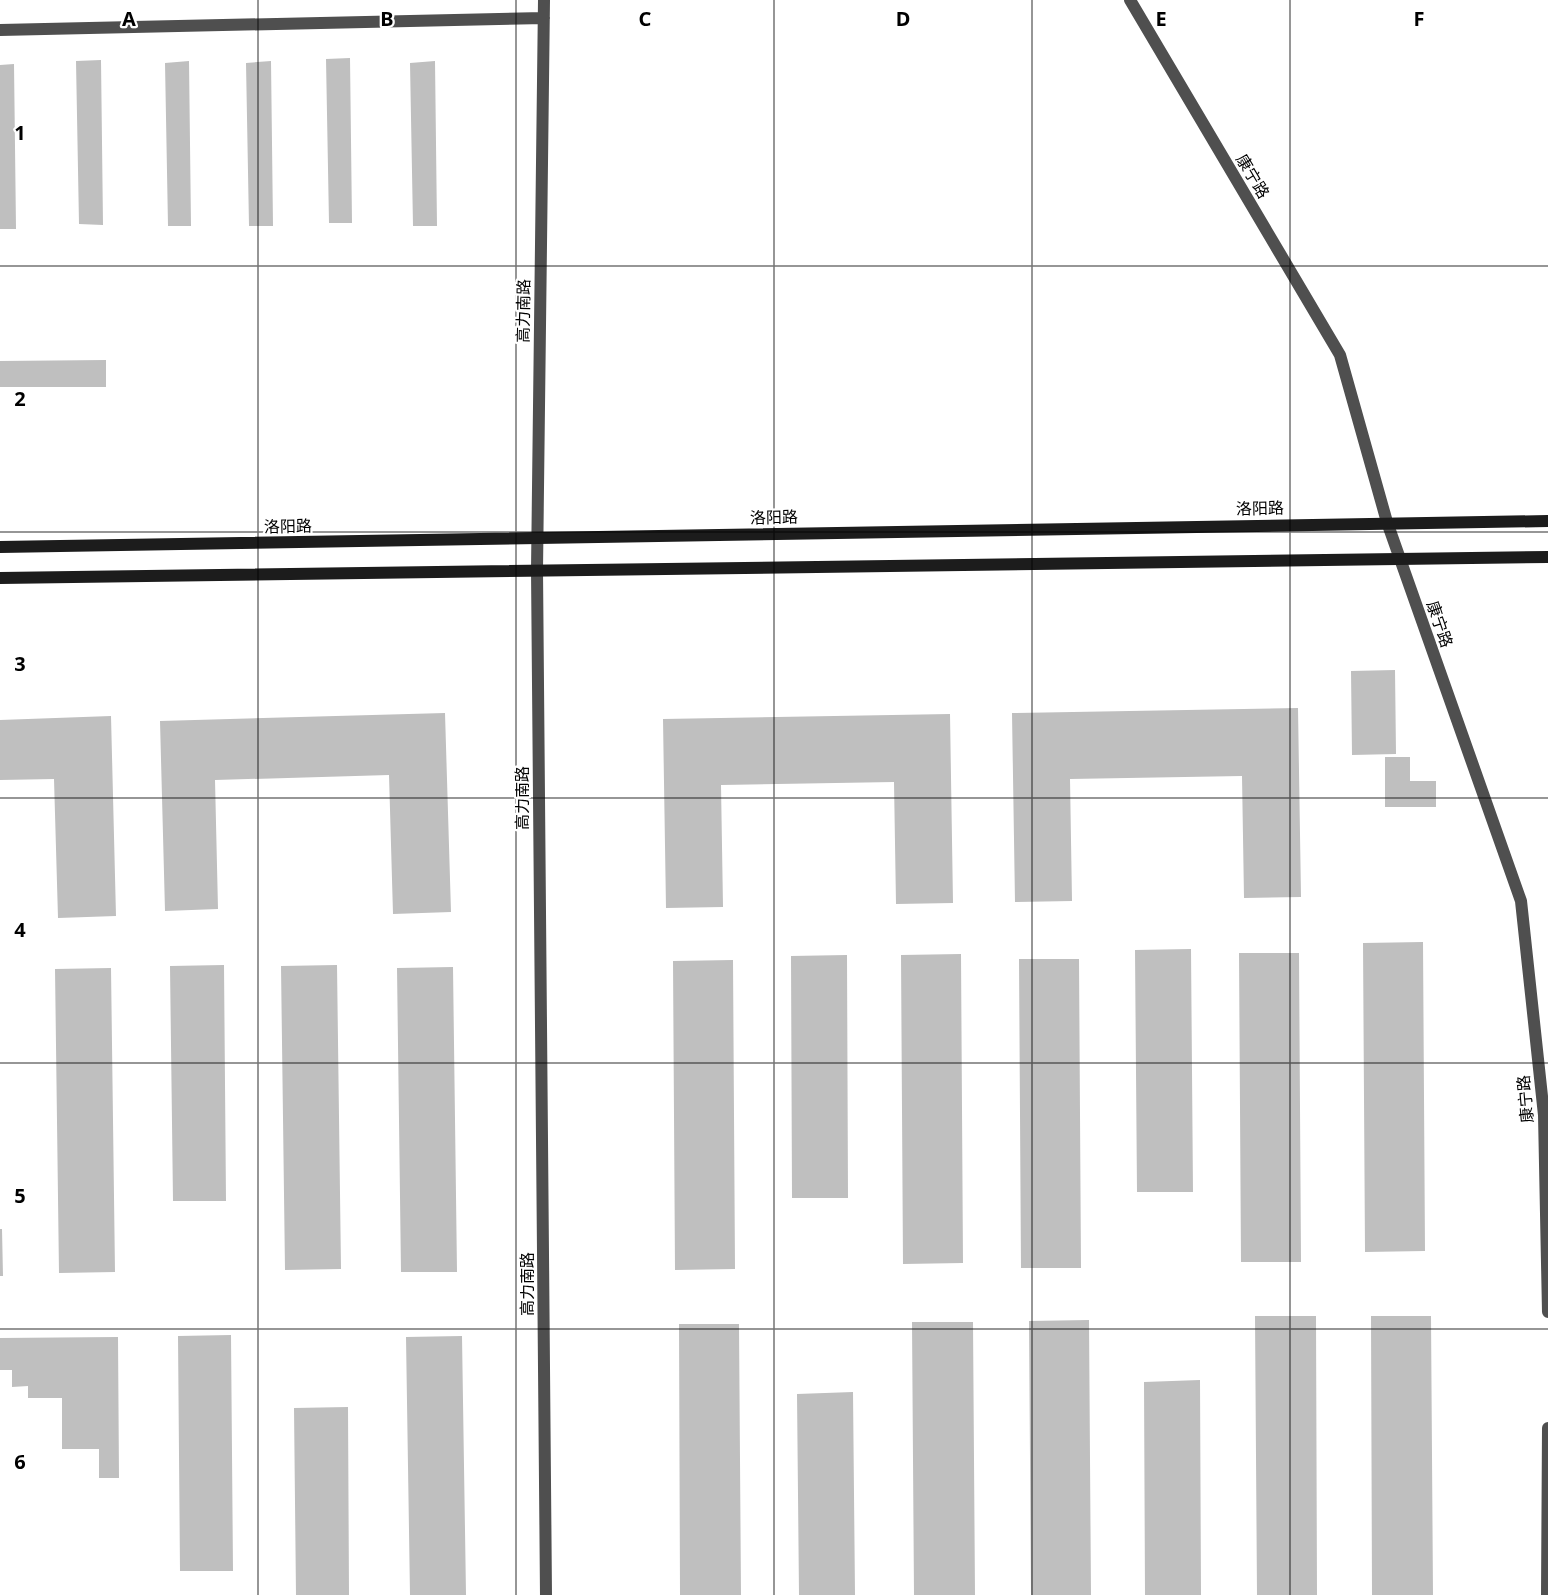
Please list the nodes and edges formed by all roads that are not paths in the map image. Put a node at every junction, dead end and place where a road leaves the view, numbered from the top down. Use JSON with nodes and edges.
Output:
{"nodes":[{"id":1,"x":544,"y":0,"type":"edge"},
{"id":2,"x":1130,"y":0,"type":"edge"},
{"id":3,"x":544,"y":18,"type":"junction"},
{"id":4,"x":0,"y":30,"type":"edge"},
{"id":5,"x":1548,"y":521,"type":"edge"},
{"id":6,"x":1387,"y":522,"type":"junction"},
{"id":7,"x":537,"y":538,"type":"junction"},
{"id":8,"x":0,"y":547,"type":"edge"},
{"id":9,"x":1548,"y":557,"type":"edge"},
{"id":10,"x":1400,"y":559,"type":"junction"},
{"id":11,"x":537,"y":570,"type":"junction"},
{"id":12,"x":0,"y":578,"type":"edge"},
{"id":13,"x":1548,"y":1312,"type":"edge"},
{"id":14,"x":1548,"y":1428,"type":"edge"},
{"id":15,"x":546,"y":1595,"type":"edge"},
{"id":16,"x":1547,"y":1595,"type":"edge"}],
"edges":[{"from":1,"to":3,"type":"street","name":"高力南路"},
{"from":2,"to":6,"type":"street","name":"康宁路"},
{"from":3,"to":4,"type":"street"},
{"from":3,"to":7,"type":"street","name":"高力南路"},
{"from":5,"to":6,"type":"street","name":"洛阳路"},
{"from":6,"to":7,"type":"street","name":"洛阳路"},
{"from":6,"to":10,"type":"street","name":"康宁路"},
{"from":7,"to":8,"type":"street","name":"洛阳路"},
{"from":7,"to":11,"type":"street","name":"高力南路"},
{"from":9,"to":10,"type":"street"},
{"from":10,"to":11,"type":"street"},
{"from":10,"to":13,"type":"street","name":"康宁路"},
{"from":11,"to":12,"type":"street"},
{"from":11,"to":15,"type":"street","name":"高力南路"},
{"from":14,"to":16,"type":"street"}]}
